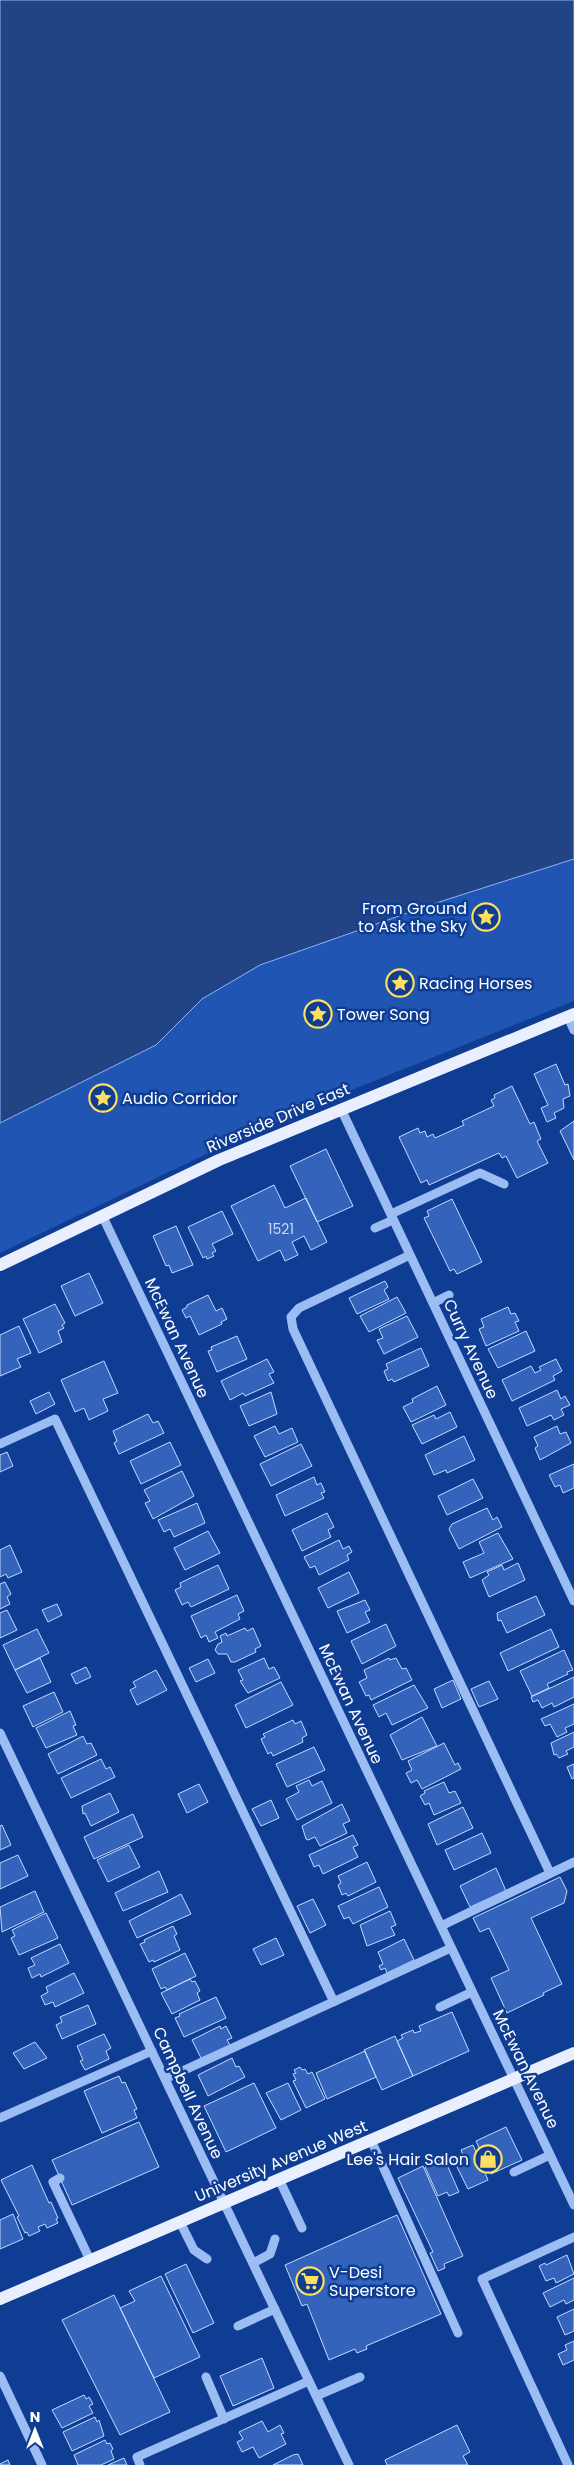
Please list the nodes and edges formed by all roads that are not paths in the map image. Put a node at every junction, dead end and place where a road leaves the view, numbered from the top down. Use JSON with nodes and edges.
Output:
{"nodes":[{"id":1,"x":571,"y":1015,"type":"edge"},
{"id":2,"x":574,"y":1030,"type":"edge"},
{"id":3,"x":341,"y":1109,"type":"junction"},
{"id":4,"x":504,"y":1184,"type":"dead end"},
{"id":5,"x":102,"y":1215,"type":"junction"},
{"id":6,"x":392,"y":1217,"type":"junction"},
{"id":7,"x":375,"y":1228,"type":"dead end"},
{"id":8,"x":410,"y":1255,"type":"junction"},
{"id":9,"x":0,"y":1266,"type":"edge"},
{"id":10,"x":449,"y":1295,"type":"dead end"},
{"id":11,"x":433,"y":1303,"type":"junction"},
{"id":12,"x":0,"y":1444,"type":"edge"},
{"id":13,"x":574,"y":1601,"type":"edge"},
{"id":14,"x":0,"y":1733,"type":"edge"},
{"id":15,"x":574,"y":1862,"type":"edge"},
{"id":16,"x":550,"y":1873,"type":"junction"},
{"id":17,"x":441,"y":1926,"type":"junction"},
{"id":18,"x":451,"y":1948,"type":"junction"},
{"id":19,"x":472,"y":1992,"type":"junction"},
{"id":20,"x":334,"y":2002,"type":"junction"},
{"id":21,"x":440,"y":2007,"type":"dead end"},
{"id":22,"x":152,"y":2051,"type":"junction"},
{"id":23,"x":574,"y":2053,"type":"edge"},
{"id":24,"x":165,"y":2079,"type":"junction"},
{"id":25,"x":514,"y":2079,"type":"junction"},
{"id":26,"x":0,"y":2118,"type":"edge"},
{"id":27,"x":371,"y":2140,"type":"junction"},
{"id":28,"x":550,"y":2155,"type":"junction"},
{"id":29,"x":514,"y":2172,"type":"dead end"},
{"id":30,"x":60,"y":2178,"type":"dead end"},
{"id":31,"x":279,"y":2179,"type":"junction"},
{"id":32,"x":224,"y":2203,"type":"junction"},
{"id":33,"x":574,"y":2205,"type":"edge"},
{"id":34,"x":180,"y":2222,"type":"junction"},
{"id":35,"x":302,"y":2228,"type":"dead end"},
{"id":36,"x":574,"y":2237,"type":"edge"},
{"id":37,"x":275,"y":2239,"type":"dead end"},
{"id":38,"x":90,"y":2260,"type":"junction"},
{"id":39,"x":207,"y":2260,"type":"dead end"},
{"id":40,"x":253,"y":2263,"type":"junction"},
{"id":41,"x":0,"y":2299,"type":"edge"},
{"id":42,"x":275,"y":2309,"type":"junction"},
{"id":43,"x":238,"y":2326,"type":"dead end"},
{"id":44,"x":458,"y":2332,"type":"dead end"},
{"id":45,"x":0,"y":2376,"type":"edge"},
{"id":46,"x":206,"y":2377,"type":"dead end"},
{"id":47,"x":360,"y":2377,"type":"dead end"},
{"id":48,"x":309,"y":2381,"type":"junction"},
{"id":49,"x":316,"y":2396,"type":"junction"},
{"id":50,"x":224,"y":2419,"type":"junction"},
{"id":51,"x":42,"y":2465,"type":"edge"},
{"id":52,"x":140,"y":2465,"type":"edge"},
{"id":53,"x":349,"y":2465,"type":"edge"},
{"id":54,"x":568,"y":2465,"type":"edge"}],
"edges":[{"from":1,"to":2,"type":"street"},
{"from":1,"to":3,"type":"main road","name":"Riverside Drive East"},
{"from":3,"to":5,"type":"main road","name":"Riverside Drive East"},
{"from":3,"to":6,"type":"street","name":"Curry Avenue"},
{"from":4,"to":6,"type":"street"},
{"from":5,"to":9,"type":"main road","name":"Riverside Drive East"},
{"from":5,"to":17,"type":"street","name":"McEwan Avenue"},
{"from":6,"to":7,"type":"street"},
{"from":6,"to":8,"type":"street","name":"Curry Avenue"},
{"from":8,"to":11,"type":"street","name":"Curry Avenue"},
{"from":8,"to":16,"type":"street"},
{"from":10,"to":11,"type":"street"},
{"from":11,"to":13,"type":"street","name":"Curry Avenue"},
{"from":12,"to":20,"type":"street"},
{"from":14,"to":22,"type":"street","name":"Campbell Avenue"},
{"from":15,"to":16,"type":"street"},
{"from":16,"to":17,"type":"street"},
{"from":17,"to":18,"type":"street","name":"McEwan Avenue"},
{"from":18,"to":19,"type":"street","name":"McEwan Avenue"},
{"from":18,"to":20,"type":"street"},
{"from":19,"to":21,"type":"street"},
{"from":19,"to":25,"type":"street","name":"McEwan Avenue"},
{"from":20,"to":24,"type":"street"},
{"from":22,"to":24,"type":"street","name":"Campbell Avenue"},
{"from":22,"to":26,"type":"street"},
{"from":23,"to":25,"type":"main road","name":"University Avenue West"},
{"from":24,"to":32,"type":"street","name":"Campbell Avenue"},
{"from":25,"to":27,"type":"main road","name":"University Avenue West"},
{"from":25,"to":28,"type":"street","name":"McEwan Avenue"},
{"from":27,"to":31,"type":"main road","name":"University Avenue West"},
{"from":27,"to":44,"type":"street"},
{"from":28,"to":29,"type":"street"},
{"from":28,"to":33,"type":"street","name":"McEwan Avenue"},
{"from":30,"to":38,"type":"street"},
{"from":31,"to":32,"type":"main road","name":"University Avenue West"},
{"from":31,"to":35,"type":"street"},
{"from":32,"to":34,"type":"main road","name":"University Avenue West"},
{"from":32,"to":40,"type":"street","name":"Campbell Avenue"},
{"from":34,"to":38,"type":"main road","name":"University Avenue West"},
{"from":34,"to":39,"type":"street"},
{"from":36,"to":54,"type":"street"},
{"from":37,"to":40,"type":"street"},
{"from":38,"to":41,"type":"main road","name":"University Avenue West"},
{"from":40,"to":42,"type":"street","name":"Campbell Avenue"},
{"from":42,"to":43,"type":"street"},
{"from":42,"to":48,"type":"street","name":"Campbell Avenue"},
{"from":45,"to":51,"type":"street"},
{"from":46,"to":50,"type":"street"},
{"from":47,"to":49,"type":"street"},
{"from":48,"to":49,"type":"street","name":"Campbell Avenue"},
{"from":48,"to":50,"type":"street"},
{"from":49,"to":53,"type":"street","name":"Campbell Avenue"},
{"from":50,"to":52,"type":"street"}]}
